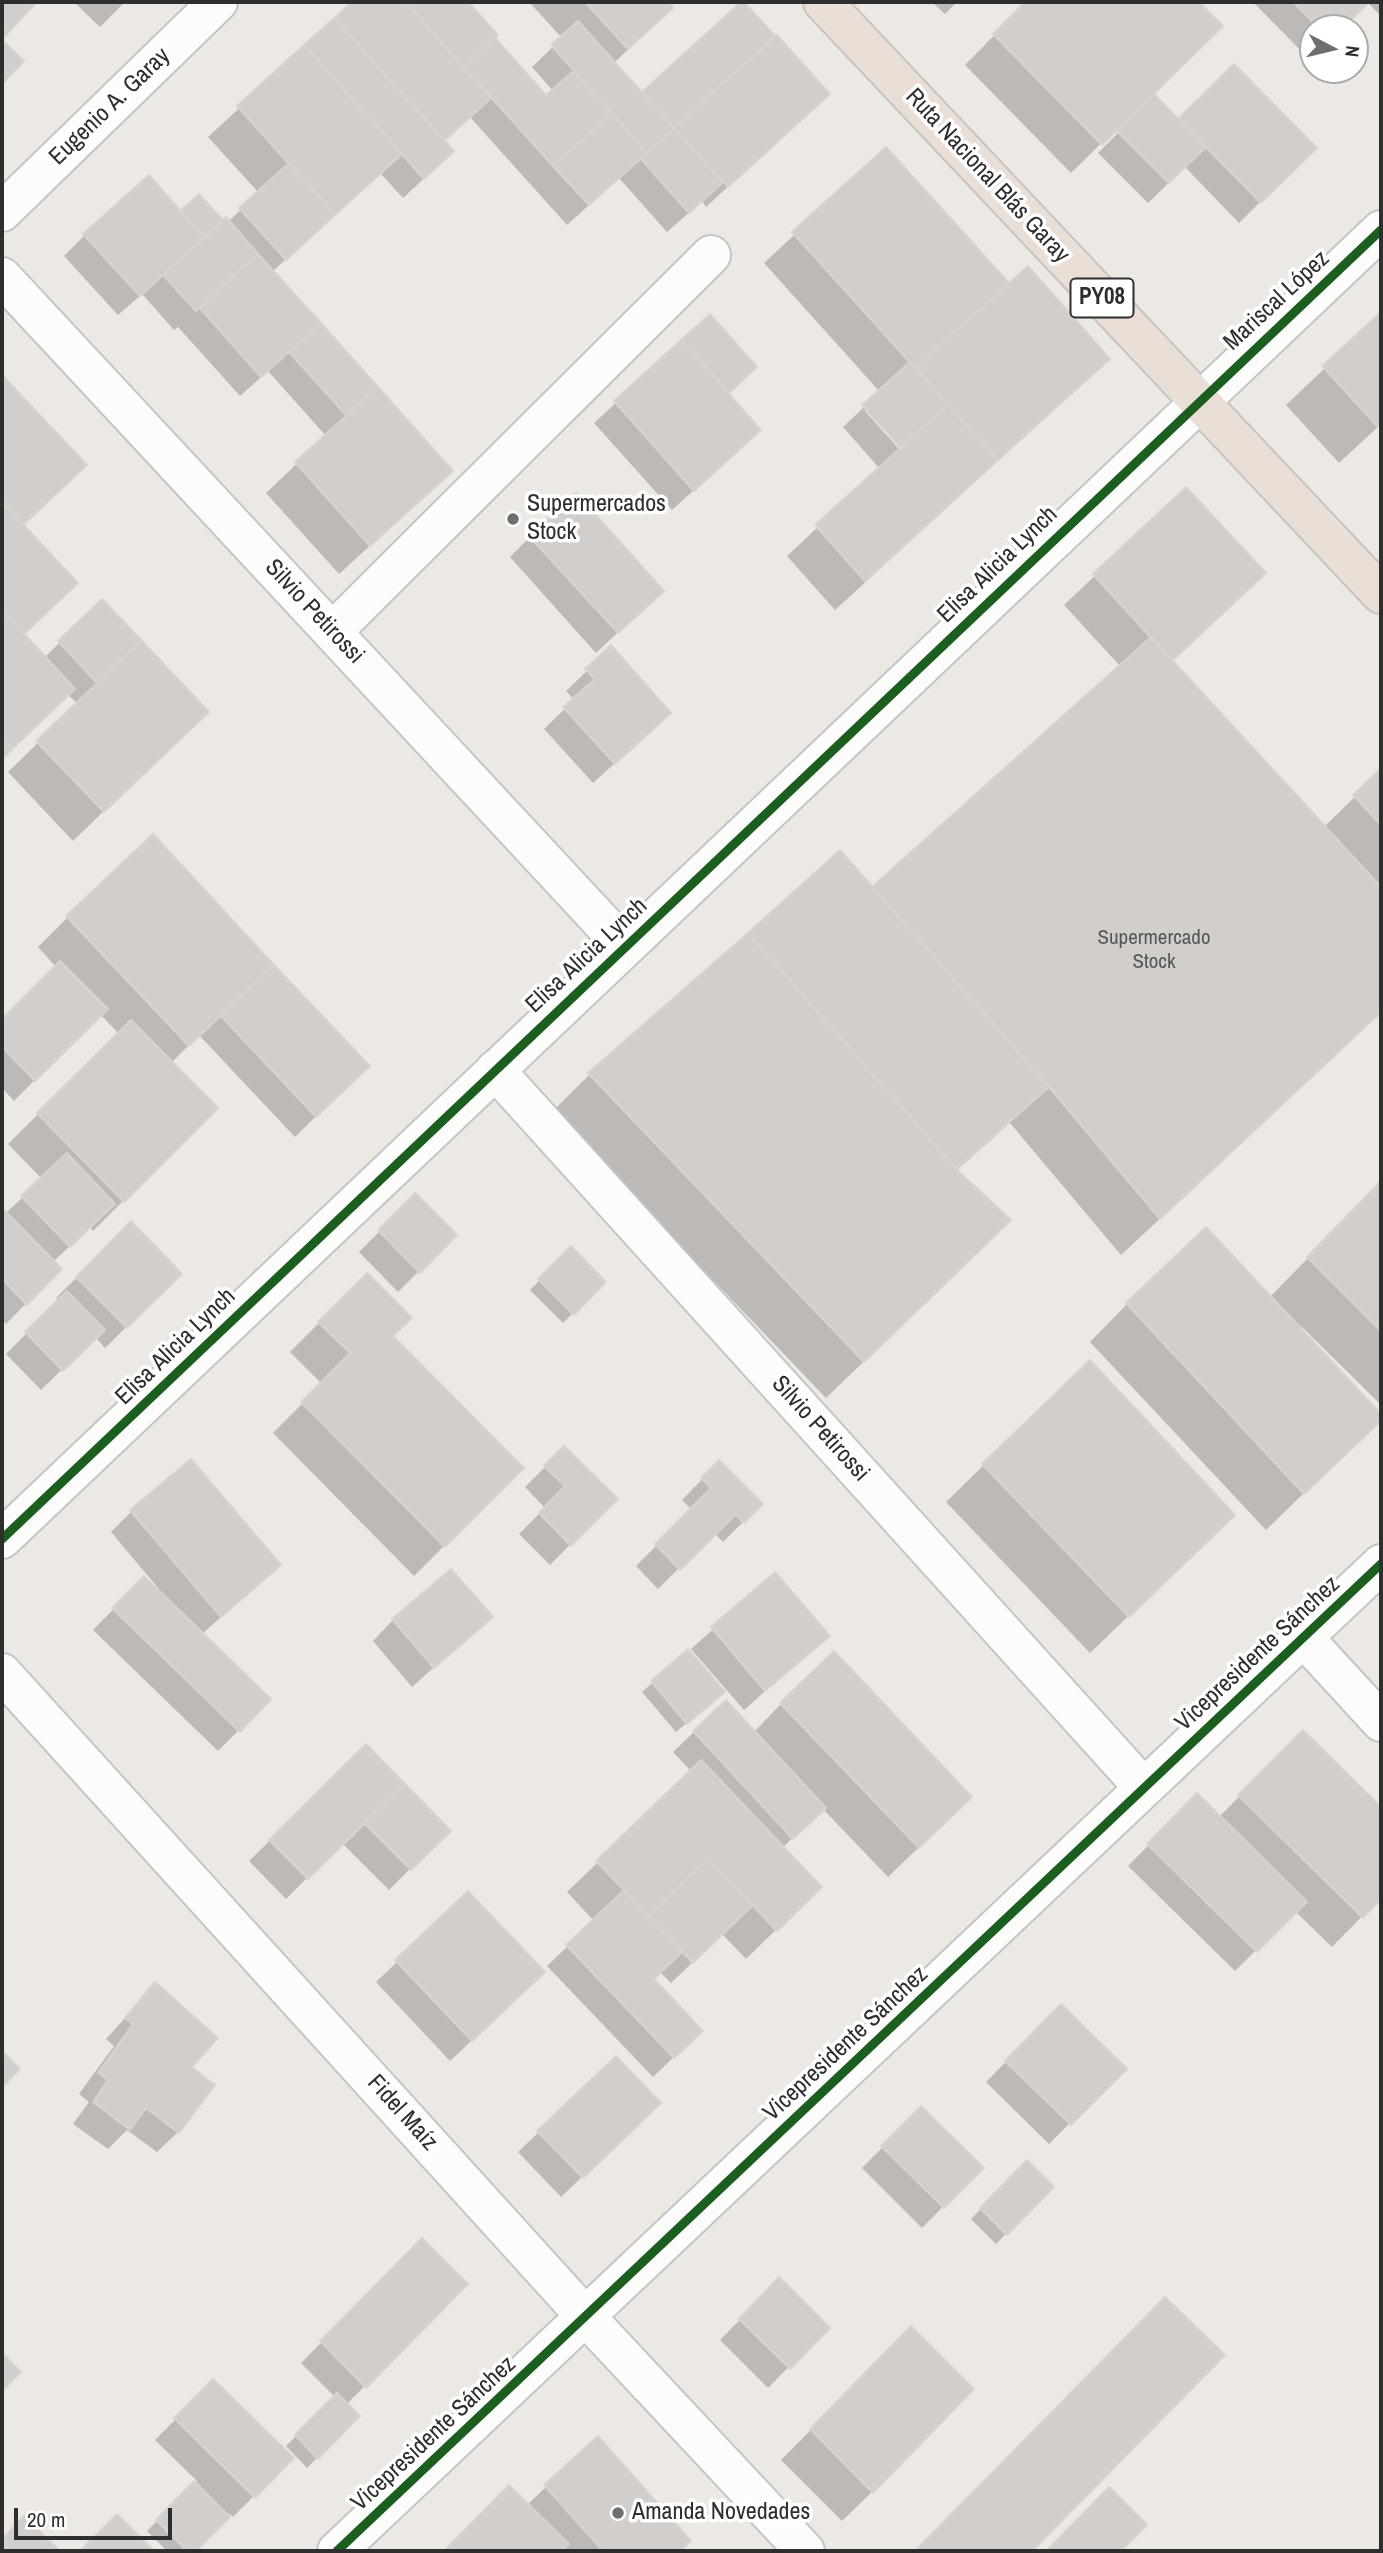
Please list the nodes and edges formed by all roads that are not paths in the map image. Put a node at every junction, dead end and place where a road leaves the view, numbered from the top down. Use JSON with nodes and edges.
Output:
{"nodes":[{"id":1,"x":218,"y":2,"type":"edge"},
{"id":2,"x":823,"y":2,"type":"edge"},
{"id":3,"x":2,"y":212,"type":"edge"},
{"id":4,"x":1381,"y":230,"type":"edge"},
{"id":5,"x":712,"y":256,"type":"dead end"},
{"id":6,"x":2,"y":277,"type":"edge"},
{"id":7,"x":1199,"y":401,"type":"junction"},
{"id":8,"x":1381,"y":594,"type":"edge"},
{"id":9,"x":332,"y":632,"type":"junction"},
{"id":10,"x":625,"y":947,"type":"junction"},
{"id":11,"x":495,"y":1070,"type":"junction"},
{"id":12,"x":2,"y":1539,"type":"edge"},
{"id":13,"x":1381,"y":1564,"type":"edge"},
{"id":14,"x":1304,"y":1638,"type":"junction"},
{"id":15,"x":2,"y":1673,"type":"edge"},
{"id":16,"x":1381,"y":1722,"type":"edge"},
{"id":17,"x":1144,"y":1788,"type":"junction"},
{"id":18,"x":586,"y":2317,"type":"junction"},
{"id":19,"x":337,"y":2551,"type":"edge"},
{"id":20,"x":805,"y":2551,"type":"edge"}],
"edges":[{"from":1,"to":3,"type":"street","name":"Eugenio A. Garay"},
{"from":2,"to":7,"type":"highway","name":"Ruta Nacional Blás Garay","number":"PY08"},
{"from":4,"to":7,"type":"street","name":"Mariscal López"},
{"from":5,"to":9,"type":"street"},
{"from":6,"to":9,"type":"street","name":"Silvio Petirossi"},
{"from":7,"to":8,"type":"highway","name":"Ruta Nacional Blás Garay","number":"PY08"},
{"from":7,"to":10,"type":"street","name":"Elisa Alicia Lynch"},
{"from":9,"to":10,"type":"street","name":"Silvio Petirossi"},
{"from":10,"to":11,"type":"street","name":"Elisa Alicia Lynch"},
{"from":11,"to":12,"type":"street","name":"Elisa Alicia Lynch"},
{"from":11,"to":17,"type":"street","name":"Silvio Petirossi"},
{"from":13,"to":14,"type":"street","name":"Vicepresidente Sánchez"},
{"from":14,"to":16,"type":"street"},
{"from":14,"to":17,"type":"street","name":"Vicepresidente Sánchez"},
{"from":15,"to":18,"type":"street","name":"Fidel Maíz"},
{"from":17,"to":18,"type":"street","name":"Vicepresidente Sánchez"},
{"from":18,"to":19,"type":"street","name":"Vicepresidente Sánchez"},
{"from":18,"to":20,"type":"street","name":"Fidel Maíz"}]}
